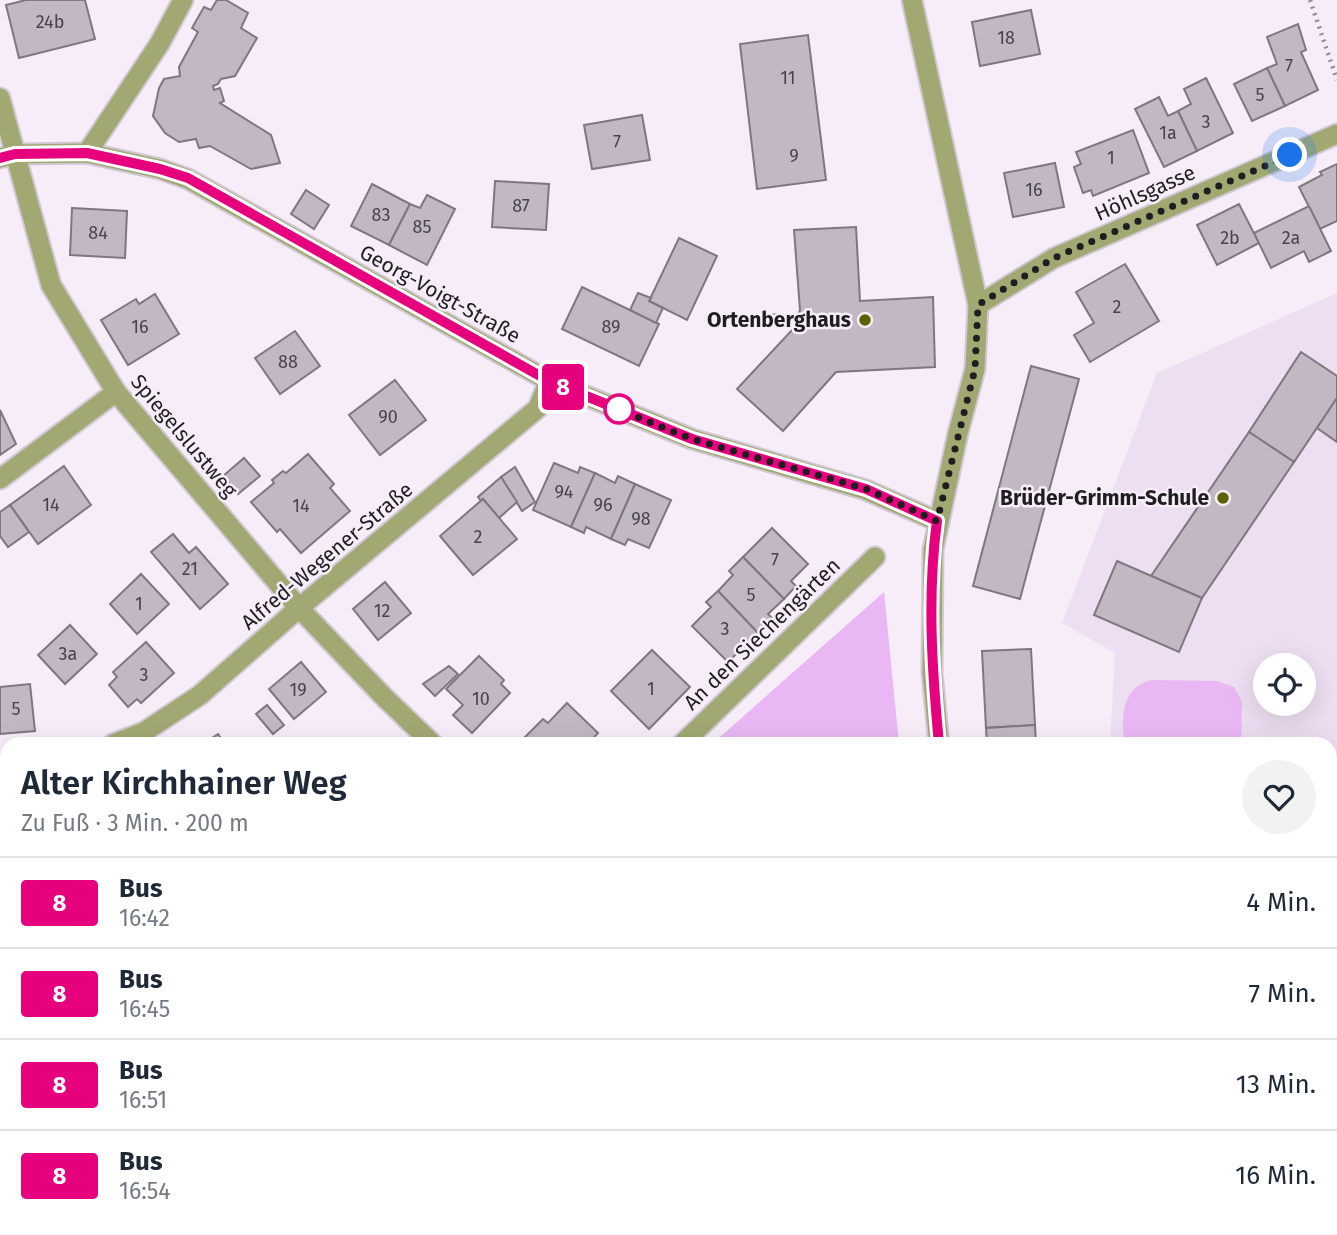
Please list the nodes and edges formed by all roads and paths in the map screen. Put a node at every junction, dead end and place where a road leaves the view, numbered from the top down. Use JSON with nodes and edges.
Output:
{"nodes":[{"id":1,"x":183,"y":0,"type":"edge"},
{"id":2,"x":912,"y":0,"type":"edge"},
{"id":3,"x":1310,"y":0,"type":"edge"},
{"id":4,"x":1337,"y":80,"type":"edge"},
{"id":5,"x":0,"y":98,"type":"edge"},
{"id":6,"x":1337,"y":134,"type":"edge"},
{"id":7,"x":87,"y":153,"type":"junction"},
{"id":8,"x":7,"y":156,"type":"edge"},
{"id":9,"x":978,"y":305,"type":"junction"},
{"id":10,"x":549,"y":381,"type":"junction"},
{"id":11,"x":116,"y":392,"type":"junction"},
{"id":12,"x":0,"y":480,"type":"edge"},
{"id":13,"x":937,"y":521,"type":"junction"},
{"id":14,"x":875,"y":557,"type":"dead end"},
{"id":15,"x":299,"y":608,"type":"junction"},
{"id":16,"x":131,"y":737,"type":"edge"},
{"id":17,"x":426,"y":737,"type":"edge"},
{"id":18,"x":689,"y":737,"type":"edge"},
{"id":19,"x":939,"y":737,"type":"edge"}],
"edges":[{"from":1,"to":7,"type":"street"},
{"from":2,"to":9,"type":"street"},
{"from":3,"to":4,"type":"path"},
{"from":5,"to":8,"type":"street","name":"Spiegelslustweg"},
{"from":6,"to":9,"type":"street","name":"Höhlsgasse"},
{"from":7,"to":8,"type":"street","name":"Georg-Voigt-Straße"},
{"from":7,"to":10,"type":"street","name":"Georg-Voigt-Straße"},
{"from":8,"to":11,"type":"street","name":"Spiegelslustweg"},
{"from":9,"to":13,"type":"street"},
{"from":10,"to":13,"type":"street","name":"Georg-Voigt-Straße"},
{"from":10,"to":15,"type":"street","name":"Alfred-Wegener-Straße"},
{"from":11,"to":12,"type":"street"},
{"from":11,"to":15,"type":"street","name":"Spiegelslustweg"},
{"from":13,"to":19,"type":"street"},
{"from":14,"to":18,"type":"street","name":"An den Siechengärten"},
{"from":15,"to":16,"type":"street","name":"Alfred-Wegener-Straße"},
{"from":15,"to":17,"type":"street","name":"Spiegelslustweg"}]}
